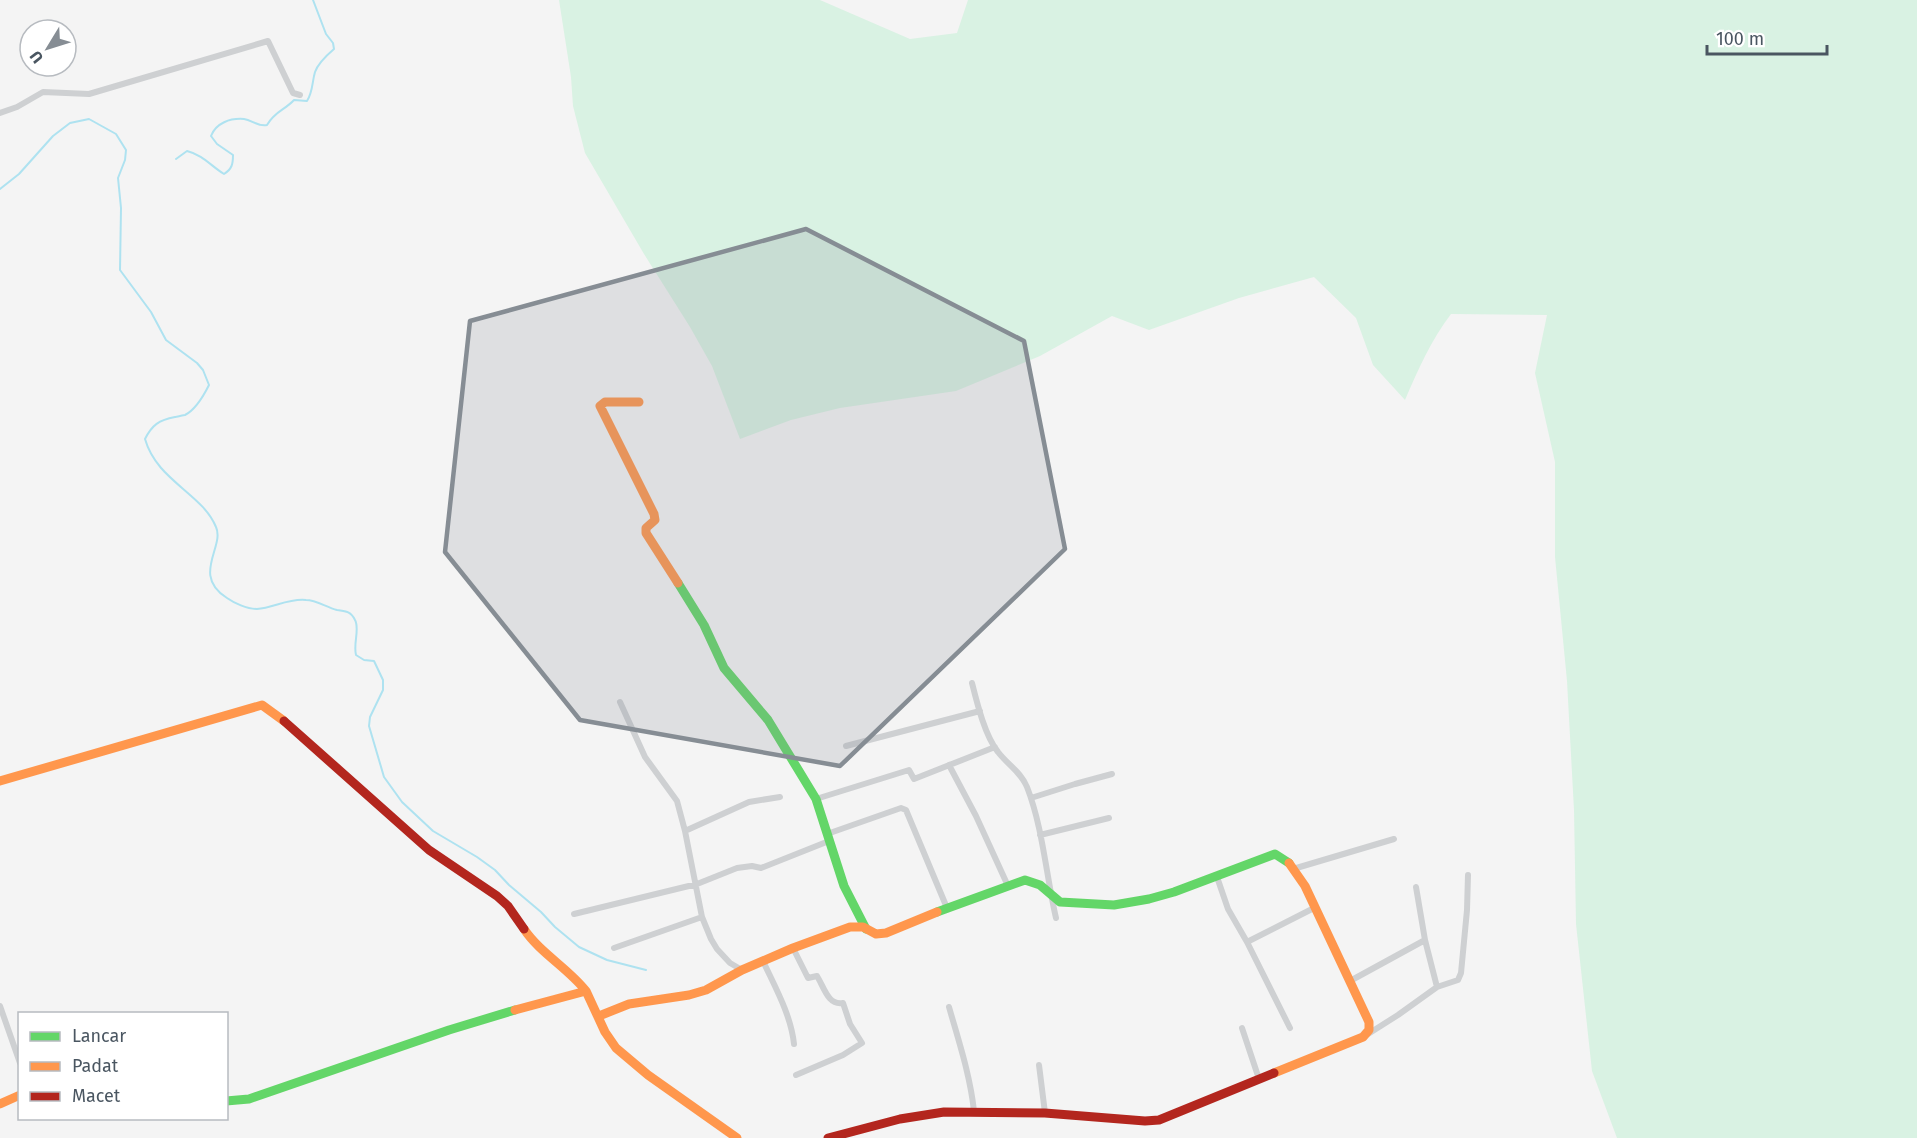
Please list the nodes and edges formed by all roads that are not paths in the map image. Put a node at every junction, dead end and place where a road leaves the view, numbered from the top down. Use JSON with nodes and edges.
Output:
{"nodes":[{"id":1,"x":300,"y":95,"type":"dead end"},
{"id":2,"x":0,"y":113,"type":"edge"},
{"id":3,"x":639,"y":402,"type":"dead end"},
{"id":4,"x":972,"y":683,"type":"dead end"},
{"id":5,"x":620,"y":702,"type":"dead end"},
{"id":6,"x":980,"y":711,"type":"junction"},
{"id":7,"x":846,"y":746,"type":"dead end"},
{"id":8,"x":995,"y":747,"type":"junction"},
{"id":9,"x":949,"y":765,"type":"junction"},
{"id":10,"x":1112,"y":774,"type":"dead end"},
{"id":11,"x":0,"y":781,"type":"edge"},
{"id":12,"x":780,"y":796,"type":"dead end"},
{"id":13,"x":1031,"y":798,"type":"junction"},
{"id":14,"x":816,"y":799,"type":"junction"},
{"id":15,"x":1109,"y":818,"type":"dead end"},
{"id":16,"x":685,"y":831,"type":"junction"},
{"id":17,"x":1040,"y":835,"type":"junction"},
{"id":18,"x":828,"y":838,"type":"junction"},
{"id":19,"x":1394,"y":839,"type":"dead end"},
{"id":20,"x":1293,"y":869,"type":"junction"},
{"id":21,"x":1468,"y":875,"type":"dead end"},
{"id":22,"x":1217,"y":877,"type":"junction"},
{"id":23,"x":697,"y":884,"type":"junction"},
{"id":24,"x":1008,"y":886,"type":"junction"},
{"id":25,"x":1416,"y":887,"type":"dead end"},
{"id":26,"x":1050,"y":894,"type":"junction"},
{"id":27,"x":947,"y":908,"type":"junction"},
{"id":28,"x":1314,"y":908,"type":"junction"},
{"id":29,"x":574,"y":914,"type":"dead end"},
{"id":30,"x":702,"y":917,"type":"junction"},
{"id":31,"x":1056,"y":918,"type":"dead end"},
{"id":32,"x":866,"y":929,"type":"junction"},
{"id":33,"x":1425,"y":940,"type":"junction"},
{"id":34,"x":1247,"y":942,"type":"junction"},
{"id":35,"x":614,"y":948,"type":"dead end"},
{"id":36,"x":793,"y":948,"type":"junction"},
{"id":37,"x":763,"y":961,"type":"junction"},
{"id":38,"x":742,"y":970,"type":"junction"},
{"id":39,"x":1350,"y":981,"type":"junction"},
{"id":40,"x":1437,"y":987,"type":"junction"},
{"id":41,"x":586,"y":991,"type":"junction"},
{"id":42,"x":0,"y":1006,"type":"edge"},
{"id":43,"x":949,"y":1007,"type":"dead end"},
{"id":44,"x":599,"y":1016,"type":"junction"},
{"id":45,"x":1242,"y":1028,"type":"dead end"},
{"id":46,"x":1290,"y":1028,"type":"dead end"},
{"id":47,"x":1363,"y":1037,"type":"junction"},
{"id":48,"x":794,"y":1044,"type":"dead end"},
{"id":49,"x":18,"y":1057,"type":"edge"},
{"id":50,"x":1039,"y":1065,"type":"dead end"},
{"id":51,"x":795,"y":1075,"type":"dead end"},
{"id":52,"x":1259,"y":1079,"type":"junction"},
{"id":53,"x":18,"y":1096,"type":"edge"},
{"id":54,"x":228,"y":1101,"type":"edge"},
{"id":55,"x":0,"y":1104,"type":"edge"},
{"id":56,"x":974,"y":1111,"type":"junction"},
{"id":57,"x":1045,"y":1113,"type":"junction"},
{"id":58,"x":737,"y":1138,"type":"edge"},
{"id":59,"x":828,"y":1138,"type":"edge"}],
"edges":[{"from":1,"to":2,"type":"street"},
{"from":3,"to":14,"type":"street"},
{"from":4,"to":6,"type":"street"},
{"from":5,"to":16,"type":"street"},
{"from":6,"to":7,"type":"street"},
{"from":6,"to":8,"type":"street"},
{"from":8,"to":9,"type":"street"},
{"from":8,"to":13,"type":"street"},
{"from":9,"to":14,"type":"street"},
{"from":9,"to":24,"type":"street"},
{"from":10,"to":13,"type":"street"},
{"from":11,"to":41,"type":"street"},
{"from":12,"to":16,"type":"street"},
{"from":13,"to":17,"type":"street"},
{"from":14,"to":18,"type":"street"},
{"from":15,"to":17,"type":"street"},
{"from":16,"to":23,"type":"street"},
{"from":17,"to":26,"type":"street"},
{"from":18,"to":23,"type":"street"},
{"from":18,"to":27,"type":"street"},
{"from":18,"to":32,"type":"street"},
{"from":19,"to":20,"type":"street"},
{"from":20,"to":22,"type":"street"},
{"from":20,"to":28,"type":"street"},
{"from":21,"to":40,"type":"street"},
{"from":22,"to":26,"type":"street"},
{"from":22,"to":34,"type":"street"},
{"from":23,"to":29,"type":"street"},
{"from":23,"to":30,"type":"street"},
{"from":24,"to":26,"type":"street"},
{"from":24,"to":27,"type":"street"},
{"from":25,"to":33,"type":"street"},
{"from":26,"to":31,"type":"street"},
{"from":27,"to":32,"type":"street"},
{"from":28,"to":34,"type":"street"},
{"from":28,"to":39,"type":"street"},
{"from":30,"to":35,"type":"street"},
{"from":30,"to":38,"type":"street"},
{"from":32,"to":36,"type":"street"},
{"from":33,"to":39,"type":"street"},
{"from":33,"to":40,"type":"street"},
{"from":34,"to":46,"type":"street"},
{"from":36,"to":37,"type":"street"},
{"from":36,"to":51,"type":"street"},
{"from":37,"to":38,"type":"street"},
{"from":37,"to":48,"type":"street"},
{"from":38,"to":44,"type":"street"},
{"from":39,"to":47,"type":"street"},
{"from":40,"to":47,"type":"street"},
{"from":41,"to":44,"type":"street"},
{"from":41,"to":54,"type":"street"},
{"from":42,"to":49,"type":"street"},
{"from":43,"to":56,"type":"street"},
{"from":44,"to":58,"type":"street"},
{"from":45,"to":52,"type":"street"},
{"from":47,"to":52,"type":"street"},
{"from":50,"to":57,"type":"street"},
{"from":52,"to":57,"type":"street"},
{"from":53,"to":55,"type":"street"},
{"from":56,"to":57,"type":"street"},
{"from":56,"to":59,"type":"street"}]}
